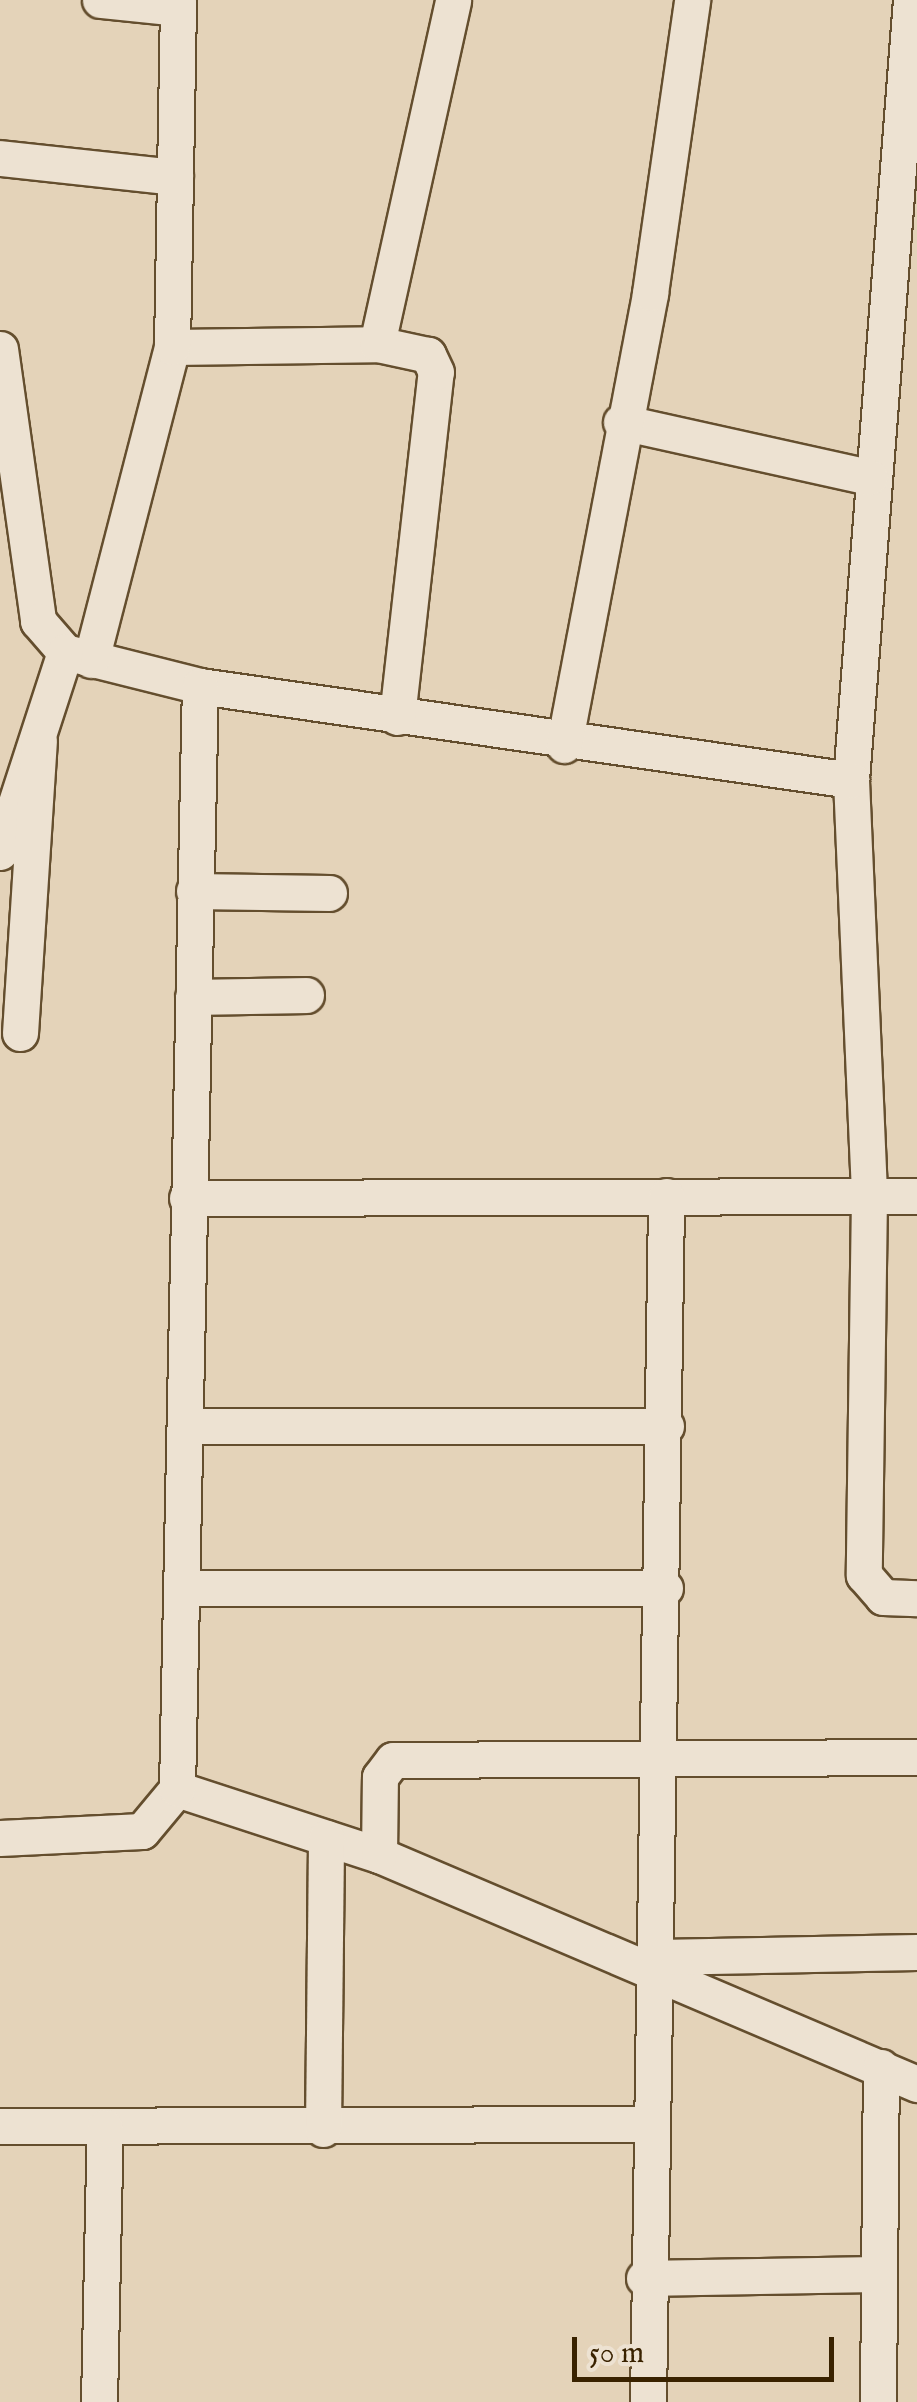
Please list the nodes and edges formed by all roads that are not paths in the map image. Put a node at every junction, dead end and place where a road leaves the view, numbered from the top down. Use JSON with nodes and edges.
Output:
{"nodes":[{"id":1,"x":100,"y":0,"type":"edge"},
{"id":2,"x":453,"y":0,"type":"edge"},
{"id":3,"x":692,"y":0,"type":"edge"},
{"id":4,"x":911,"y":0,"type":"edge"},
{"id":5,"x":178,"y":4,"type":"edge"},
{"id":6,"x":0,"y":158,"type":"edge"},
{"id":7,"x":175,"y":177,"type":"junction"},
{"id":8,"x":376,"y":344,"type":"junction"},
{"id":9,"x":172,"y":347,"type":"junction"},
{"id":10,"x":0,"y":350,"type":"edge"},
{"id":11,"x":621,"y":422,"type":"junction"},
{"id":12,"x":870,"y":477,"type":"junction"},
{"id":13,"x":15,"y":561,"type":"edge"},
{"id":14,"x":78,"y":656,"type":"junction"},
{"id":15,"x":200,"y":686,"type":"junction"},
{"id":16,"x":396,"y":717,"type":"junction"},
{"id":17,"x":40,"y":741,"type":"junction"},
{"id":18,"x":564,"y":745,"type":"junction"},
{"id":19,"x":852,"y":780,"type":"junction"},
{"id":20,"x":8,"y":798,"type":"edge"},
{"id":21,"x":0,"y":852,"type":"edge"},
{"id":22,"x":194,"y":891,"type":"junction"},
{"id":23,"x":329,"y":892,"type":"dead end"},
{"id":24,"x":306,"y":995,"type":"dead end"},
{"id":25,"x":193,"y":997,"type":"junction"},
{"id":26,"x":20,"y":1034,"type":"dead end"},
{"id":27,"x":666,"y":1196,"type":"junction"},
{"id":28,"x":870,"y":1196,"type":"junction"},
{"id":29,"x":917,"y":1196,"type":"edge"},
{"id":30,"x":187,"y":1198,"type":"junction"},
{"id":31,"x":188,"y":1426,"type":"junction"},
{"id":32,"x":666,"y":1426,"type":"junction"},
{"id":33,"x":188,"y":1588,"type":"junction"},
{"id":34,"x":665,"y":1588,"type":"junction"},
{"id":35,"x":917,"y":1598,"type":"edge"},
{"id":36,"x":917,"y":1756,"type":"edge"},
{"id":37,"x":657,"y":1760,"type":"junction"},
{"id":38,"x":177,"y":1789,"type":"junction"},
{"id":39,"x":0,"y":1838,"type":"edge"},
{"id":40,"x":326,"y":1838,"type":"junction"},
{"id":41,"x":379,"y":1855,"type":"junction"},
{"id":42,"x":917,"y":1952,"type":"edge"},
{"id":43,"x":658,"y":1966,"type":"junction"},
{"id":44,"x":881,"y":2066,"type":"junction"},
{"id":45,"x":917,"y":2084,"type":"edge"},
{"id":46,"x":647,"y":2124,"type":"junction"},
{"id":47,"x":0,"y":2126,"type":"edge"},
{"id":48,"x":105,"y":2126,"type":"junction"},
{"id":49,"x":322,"y":2129,"type":"junction"},
{"id":50,"x":874,"y":2274,"type":"junction"},
{"id":51,"x":644,"y":2278,"type":"junction"},
{"id":52,"x":99,"y":2402,"type":"edge"},
{"id":53,"x":648,"y":2402,"type":"edge"},
{"id":54,"x":878,"y":2402,"type":"edge"}],
"edges":[{"from":1,"to":5,"type":"street"},
{"from":2,"to":8,"type":"street"},
{"from":3,"to":11,"type":"street"},
{"from":4,"to":12,"type":"street"},
{"from":5,"to":7,"type":"street"},
{"from":6,"to":7,"type":"street"},
{"from":7,"to":9,"type":"street"},
{"from":8,"to":9,"type":"street"},
{"from":8,"to":16,"type":"street"},
{"from":9,"to":14,"type":"street"},
{"from":10,"to":13,"type":"street"},
{"from":11,"to":12,"type":"street"},
{"from":11,"to":18,"type":"street"},
{"from":12,"to":19,"type":"street"},
{"from":13,"to":14,"type":"street"},
{"from":14,"to":15,"type":"street"},
{"from":14,"to":17,"type":"street"},
{"from":15,"to":16,"type":"street"},
{"from":15,"to":22,"type":"street"},
{"from":16,"to":18,"type":"street"},
{"from":17,"to":20,"type":"street"},
{"from":17,"to":26,"type":"street"},
{"from":18,"to":19,"type":"street"},
{"from":19,"to":28,"type":"street"},
{"from":20,"to":21,"type":"street"},
{"from":22,"to":23,"type":"street"},
{"from":22,"to":25,"type":"street"},
{"from":24,"to":25,"type":"street"},
{"from":25,"to":30,"type":"street"},
{"from":27,"to":28,"type":"street"},
{"from":27,"to":30,"type":"street"},
{"from":27,"to":32,"type":"street"},
{"from":28,"to":29,"type":"street"},
{"from":28,"to":35,"type":"street"},
{"from":30,"to":31,"type":"street"},
{"from":31,"to":32,"type":"street"},
{"from":31,"to":33,"type":"street"},
{"from":32,"to":34,"type":"street"},
{"from":33,"to":34,"type":"street"},
{"from":33,"to":38,"type":"street"},
{"from":34,"to":37,"type":"street"},
{"from":36,"to":37,"type":"street"},
{"from":37,"to":41,"type":"street"},
{"from":37,"to":43,"type":"street"},
{"from":38,"to":39,"type":"street"},
{"from":38,"to":40,"type":"street"},
{"from":40,"to":41,"type":"street"},
{"from":40,"to":49,"type":"street"},
{"from":41,"to":43,"type":"street"},
{"from":42,"to":43,"type":"street"},
{"from":43,"to":44,"type":"street"},
{"from":43,"to":46,"type":"street"},
{"from":44,"to":45,"type":"street"},
{"from":44,"to":50,"type":"street"},
{"from":46,"to":49,"type":"street"},
{"from":46,"to":51,"type":"street"},
{"from":47,"to":48,"type":"street"},
{"from":48,"to":49,"type":"street"},
{"from":48,"to":52,"type":"street"},
{"from":50,"to":51,"type":"street"},
{"from":50,"to":54,"type":"street"},
{"from":51,"to":53,"type":"street"}]}
